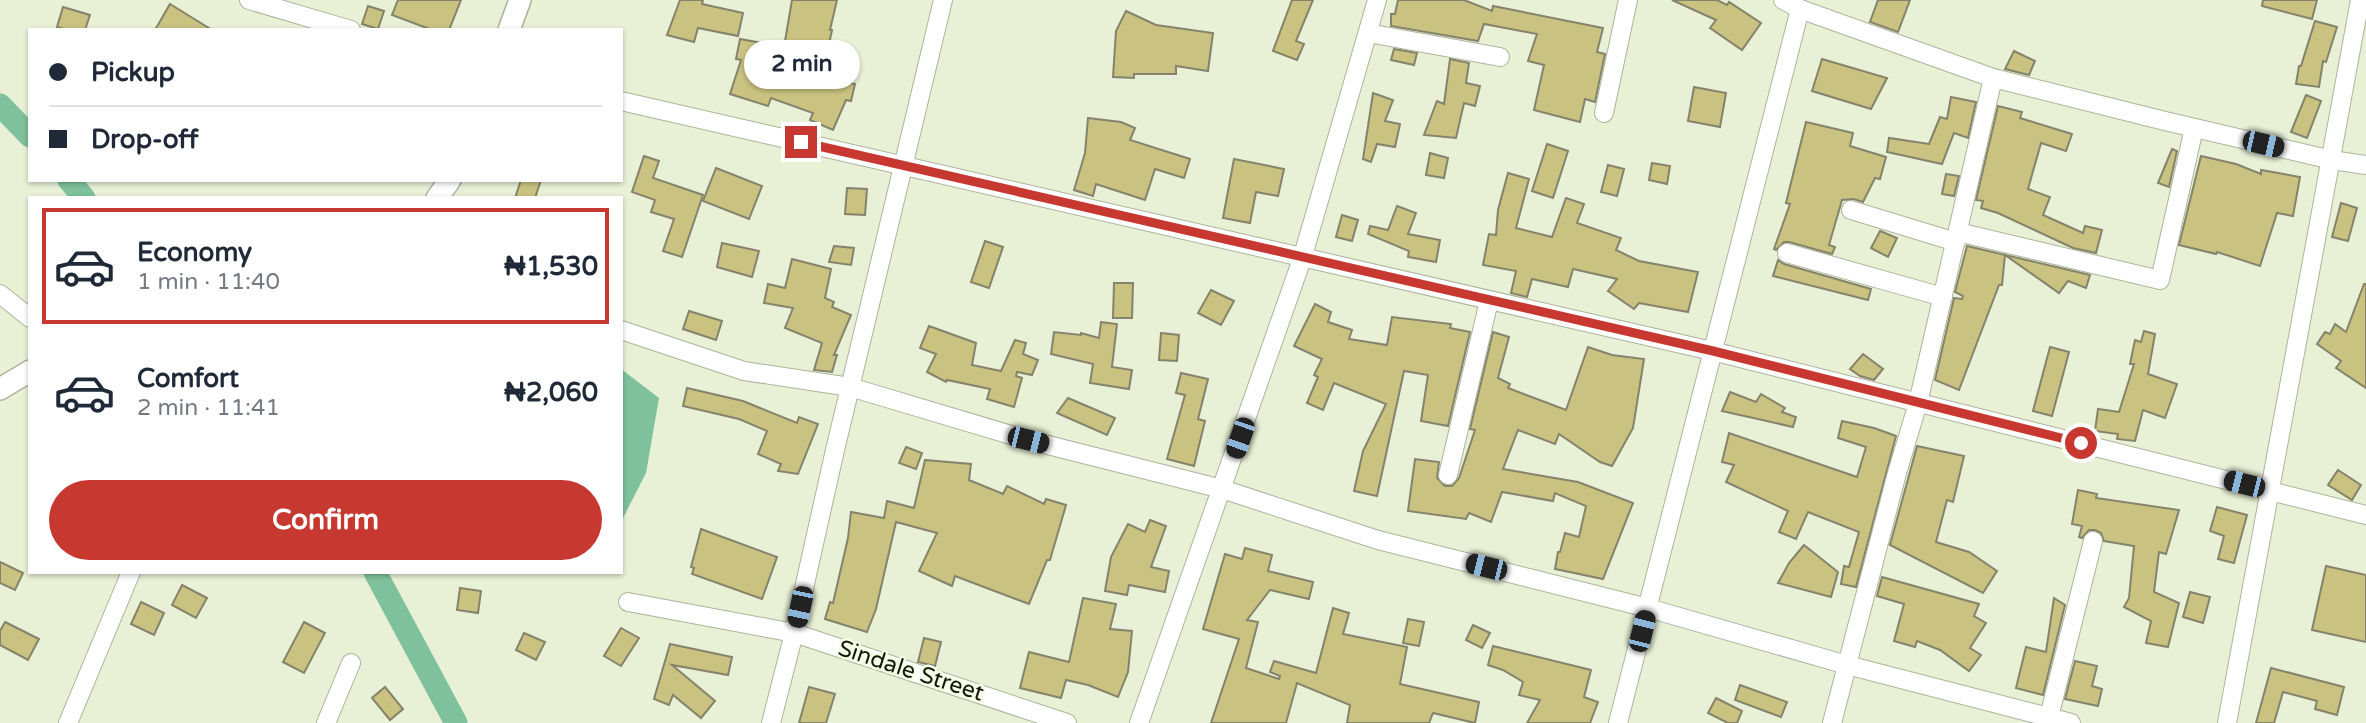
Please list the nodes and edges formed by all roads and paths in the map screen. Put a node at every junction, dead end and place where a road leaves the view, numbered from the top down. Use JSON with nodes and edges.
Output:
{"nodes":[{"id":1,"x":249,"y":0,"type":"edge"},
{"id":2,"x":520,"y":0,"type":"edge"},
{"id":3,"x":943,"y":0,"type":"edge"},
{"id":4,"x":1377,"y":0,"type":"edge"},
{"id":5,"x":1628,"y":0,"type":"edge"},
{"id":6,"x":1783,"y":0,"type":"edge"},
{"id":7,"x":2360,"y":0,"type":"edge"},
{"id":8,"x":291,"y":6,"type":"edge"},
{"id":9,"x":1800,"y":9,"type":"junction"},
{"id":10,"x":346,"y":28,"type":"edge"},
{"id":11,"x":510,"y":28,"type":"edge"},
{"id":12,"x":1368,"y":33,"type":"junction"},
{"id":13,"x":1500,"y":57,"type":"dead end"},
{"id":14,"x":1993,"y":78,"type":"junction"},
{"id":15,"x":623,"y":101,"type":"edge"},
{"id":16,"x":1604,"y":113,"type":"dead end"},
{"id":17,"x":2194,"y":128,"type":"junction"},
{"id":18,"x":2332,"y":160,"type":"junction"},
{"id":19,"x":2366,"y":165,"type":"edge"},
{"id":20,"x":904,"y":166,"type":"junction"},
{"id":21,"x":1851,"y":209,"type":"dead end"},
{"id":22,"x":1957,"y":237,"type":"junction"},
{"id":23,"x":1787,"y":253,"type":"dead end"},
{"id":24,"x":1303,"y":258,"type":"junction"},
{"id":25,"x":0,"y":295,"type":"edge"},
{"id":26,"x":1943,"y":297,"type":"junction"},
{"id":27,"x":1489,"y":300,"type":"junction"},
{"id":28,"x":28,"y":316,"type":"edge"},
{"id":29,"x":623,"y":331,"type":"edge"},
{"id":30,"x":1713,"y":351,"type":"junction"},
{"id":31,"x":28,"y":372,"type":"edge"},
{"id":32,"x":850,"y":387,"type":"junction"},
{"id":33,"x":0,"y":389,"type":"edge"},
{"id":34,"x":1918,"y":403,"type":"junction"},
{"id":35,"x":1448,"y":475,"type":"dead end"},
{"id":36,"x":1222,"y":489,"type":"junction"},
{"id":37,"x":2271,"y":491,"type":"junction"},
{"id":38,"x":2366,"y":515,"type":"edge"},
{"id":39,"x":2093,"y":541,"type":"dead end"},
{"id":40,"x":130,"y":574,"type":"edge"},
{"id":41,"x":628,"y":602,"type":"dead end"},
{"id":42,"x":1648,"y":608,"type":"junction"},
{"id":43,"x":794,"y":633,"type":"junction"},
{"id":44,"x":351,"y":663,"type":"dead end"},
{"id":45,"x":1847,"y":665,"type":"junction"},
{"id":46,"x":2049,"y":718,"type":"junction"},
{"id":47,"x":68,"y":723,"type":"edge"},
{"id":48,"x":326,"y":723,"type":"edge"},
{"id":49,"x":771,"y":723,"type":"edge"},
{"id":50,"x":1067,"y":723,"type":"edge"},
{"id":51,"x":1139,"y":723,"type":"edge"},
{"id":52,"x":1618,"y":723,"type":"edge"},
{"id":53,"x":1832,"y":723,"type":"edge"},
{"id":54,"x":2071,"y":723,"type":"edge"},
{"id":55,"x":2227,"y":723,"type":"edge"}],
"edges":[{"from":1,"to":8,"type":"street"},
{"from":2,"to":11,"type":"street"},
{"from":3,"to":20,"type":"street"},
{"from":4,"to":12,"type":"street"},
{"from":5,"to":16,"type":"street"},
{"from":6,"to":9,"type":"street"},
{"from":7,"to":18,"type":"street"},
{"from":8,"to":10,"type":"street"},
{"from":9,"to":14,"type":"street"},
{"from":9,"to":30,"type":"street"},
{"from":12,"to":13,"type":"street"},
{"from":12,"to":24,"type":"street"},
{"from":14,"to":17,"type":"street"},
{"from":14,"to":22,"type":"street"},
{"from":15,"to":20,"type":"street"},
{"from":17,"to":18,"type":"street"},
{"from":17,"to":22,"type":"street"},
{"from":18,"to":19,"type":"street"},
{"from":18,"to":37,"type":"street"},
{"from":20,"to":24,"type":"street"},
{"from":20,"to":32,"type":"street"},
{"from":21,"to":22,"type":"street"},
{"from":22,"to":26,"type":"street"},
{"from":23,"to":26,"type":"street"},
{"from":24,"to":27,"type":"street"},
{"from":24,"to":36,"type":"street"},
{"from":25,"to":28,"type":"street"},
{"from":26,"to":34,"type":"street"},
{"from":27,"to":30,"type":"street"},
{"from":27,"to":35,"type":"street"},
{"from":29,"to":32,"type":"street"},
{"from":30,"to":34,"type":"street"},
{"from":30,"to":42,"type":"street"},
{"from":31,"to":33,"type":"street"},
{"from":32,"to":36,"type":"street"},
{"from":32,"to":43,"type":"street"},
{"from":34,"to":37,"type":"street"},
{"from":34,"to":45,"type":"street"},
{"from":36,"to":42,"type":"street"},
{"from":36,"to":51,"type":"street"},
{"from":37,"to":38,"type":"street"},
{"from":37,"to":55,"type":"street"},
{"from":39,"to":46,"type":"street"},
{"from":40,"to":47,"type":"street"},
{"from":41,"to":43,"type":"street","name":"Sindale Street"},
{"from":42,"to":45,"type":"street"},
{"from":42,"to":52,"type":"street"},
{"from":43,"to":49,"type":"street"},
{"from":43,"to":50,"type":"street","name":"Sindale Street"},
{"from":44,"to":48,"type":"street"},
{"from":45,"to":46,"type":"street"},
{"from":45,"to":53,"type":"street"},
{"from":46,"to":54,"type":"street"}]}
